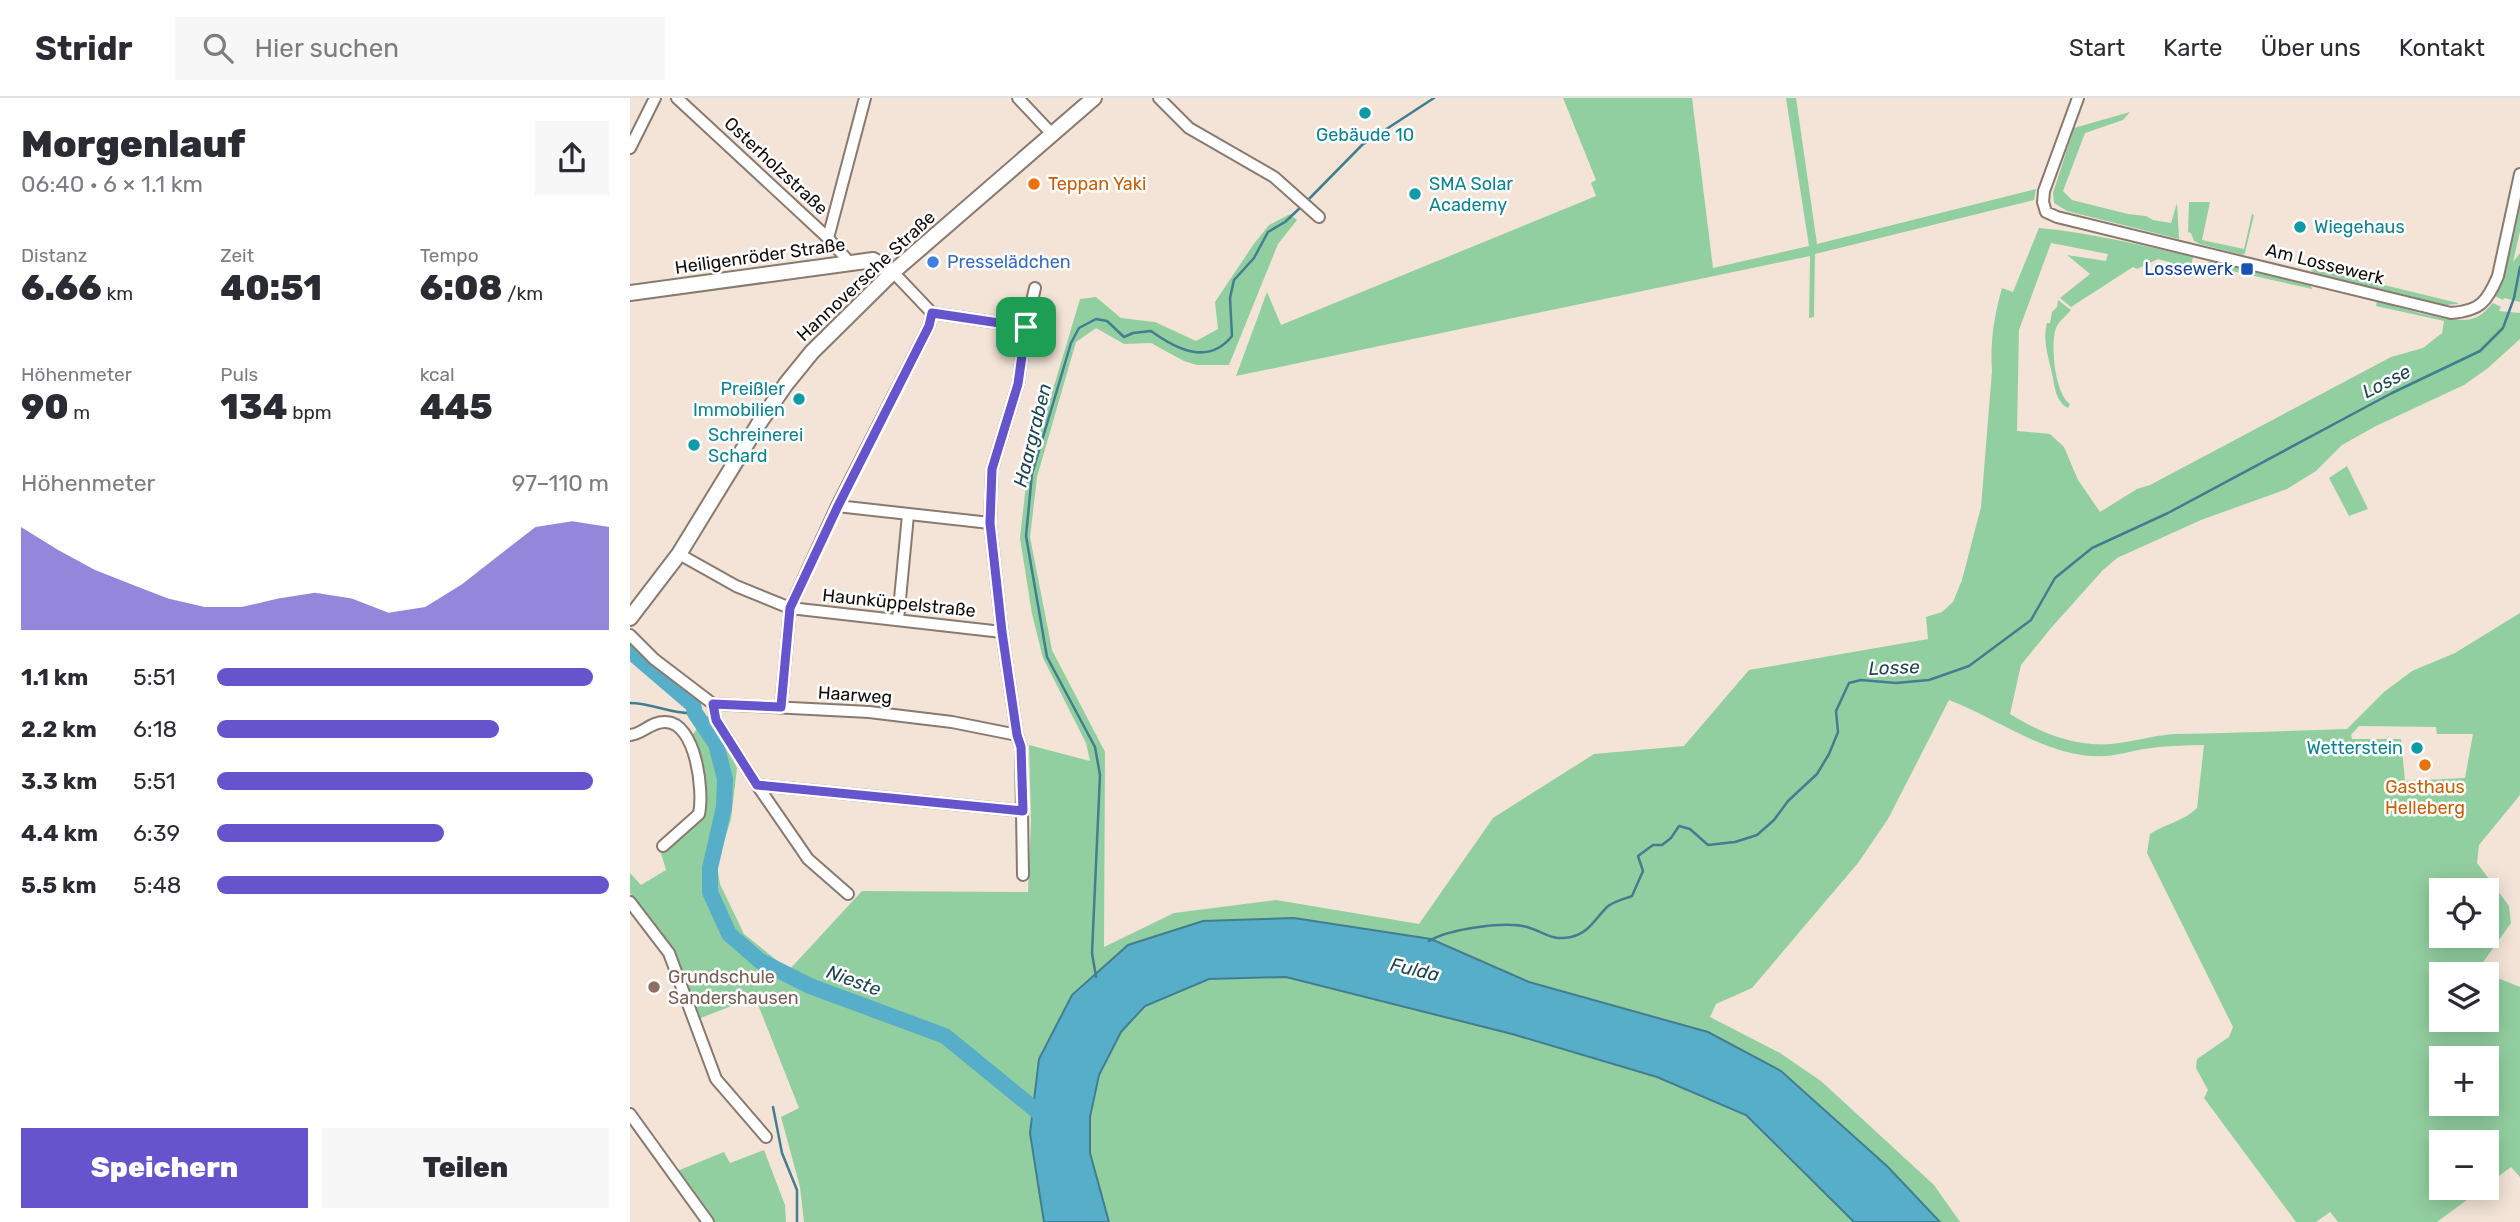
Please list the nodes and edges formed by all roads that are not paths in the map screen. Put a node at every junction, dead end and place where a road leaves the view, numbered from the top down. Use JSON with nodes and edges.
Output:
{"nodes":[{"id":1,"x":655,"y":98,"type":"edge"},
{"id":2,"x":677,"y":98,"type":"edge"},
{"id":3,"x":865,"y":98,"type":"edge"},
{"id":4,"x":1018,"y":98,"type":"edge"},
{"id":5,"x":1094,"y":98,"type":"edge"},
{"id":6,"x":1159,"y":98,"type":"edge"},
{"id":7,"x":2078,"y":98,"type":"edge"},
{"id":8,"x":1052,"y":134,"type":"junction"},
{"id":9,"x":630,"y":148,"type":"edge"},
{"id":10,"x":2520,"y":174,"type":"edge"},
{"id":11,"x":1315,"y":213,"type":"dead end"},
{"id":12,"x":828,"y":238,"type":"junction"},
{"id":13,"x":850,"y":263,"type":"junction"},
{"id":14,"x":893,"y":272,"type":"junction"},
{"id":15,"x":1035,"y":288,"type":"dead end"},
{"id":16,"x":630,"y":293,"type":"edge"},
{"id":17,"x":932,"y":313,"type":"junction"},
{"id":18,"x":1026,"y":327,"type":"junction"},
{"id":19,"x":838,"y":506,"type":"junction"},
{"id":20,"x":908,"y":515,"type":"junction"},
{"id":21,"x":990,"y":523,"type":"junction"},
{"id":22,"x":679,"y":554,"type":"junction"},
{"id":23,"x":790,"y":608,"type":"junction"},
{"id":24,"x":630,"y":618,"type":"edge"},
{"id":25,"x":898,"y":621,"type":"junction"},
{"id":26,"x":1002,"y":632,"type":"junction"},
{"id":27,"x":630,"y":635,"type":"edge"},
{"id":28,"x":713,"y":704,"type":"junction"},
{"id":29,"x":781,"y":707,"type":"junction"},
{"id":30,"x":630,"y":735,"type":"edge"},
{"id":31,"x":1017,"y":735,"type":"junction"},
{"id":32,"x":757,"y":785,"type":"junction"},
{"id":33,"x":1023,"y":811,"type":"junction"},
{"id":34,"x":663,"y":846,"type":"dead end"},
{"id":35,"x":1023,"y":876,"type":"dead end"},
{"id":36,"x":848,"y":894,"type":"dead end"},
{"id":37,"x":630,"y":902,"type":"edge"},
{"id":38,"x":630,"y":1114,"type":"edge"},
{"id":39,"x":766,"y":1137,"type":"dead end"},
{"id":40,"x":708,"y":1222,"type":"edge"}],
"edges":[{"from":1,"to":9,"type":"street"},
{"from":2,"to":12,"type":"street","name":"Osterholzstraße"},
{"from":3,"to":12,"type":"street"},
{"from":4,"to":8,"type":"street"},
{"from":5,"to":8,"type":"main road","name":"Hannoversche Straße"},
{"from":6,"to":11,"type":"street"},
{"from":7,"to":10,"type":"street","name":"Am Lossewerk"},
{"from":8,"to":14,"type":"main road","name":"Hannoversche Straße"},
{"from":12,"to":13,"type":"street","name":"Osterholzstraße"},
{"from":13,"to":14,"type":"main road","name":"Heiligenröder Straße"},
{"from":13,"to":16,"type":"main road","name":"Heiligenröder Straße"},
{"from":14,"to":17,"type":"street"},
{"from":14,"to":22,"type":"main road","name":"Hannoversche Straße"},
{"from":15,"to":18,"type":"street"},
{"from":17,"to":18,"type":"street"},
{"from":17,"to":19,"type":"street"},
{"from":18,"to":21,"type":"street"},
{"from":19,"to":20,"type":"street"},
{"from":19,"to":23,"type":"street"},
{"from":20,"to":21,"type":"street"},
{"from":20,"to":25,"type":"street"},
{"from":21,"to":26,"type":"street"},
{"from":22,"to":23,"type":"street","name":"Haunküppelstraße"},
{"from":22,"to":24,"type":"main road","name":"Hannoversche Straße"},
{"from":23,"to":25,"type":"street","name":"Haunküppelstraße"},
{"from":23,"to":29,"type":"street"},
{"from":25,"to":26,"type":"street","name":"Haunküppelstraße"},
{"from":26,"to":31,"type":"street"},
{"from":27,"to":28,"type":"street"},
{"from":28,"to":29,"type":"street","name":"Haarweg"},
{"from":28,"to":32,"type":"street"},
{"from":29,"to":31,"type":"street","name":"Haarweg"},
{"from":30,"to":34,"type":"street"},
{"from":31,"to":33,"type":"street"},
{"from":32,"to":33,"type":"street"},
{"from":32,"to":36,"type":"street"},
{"from":33,"to":35,"type":"street"},
{"from":37,"to":39,"type":"street"},
{"from":38,"to":40,"type":"street"}]}
